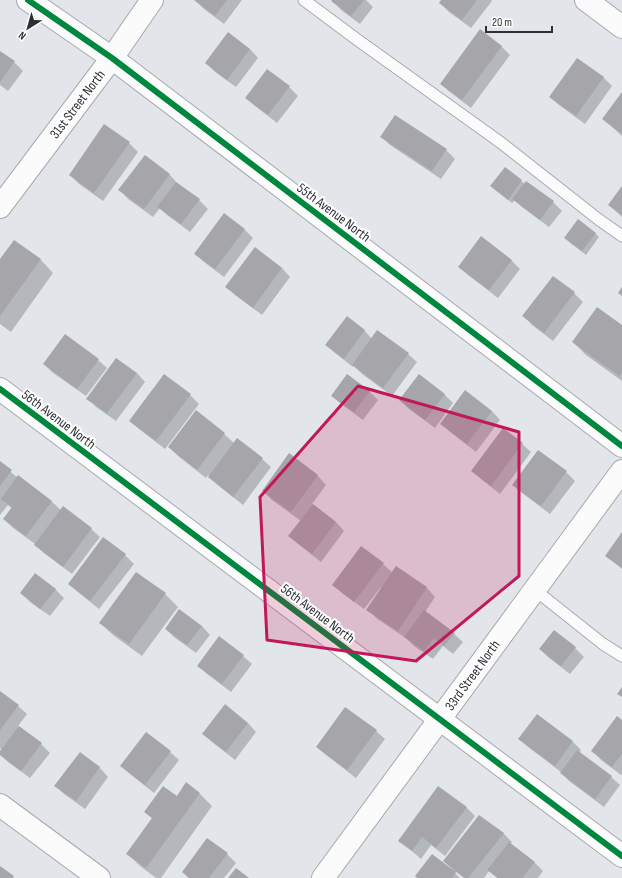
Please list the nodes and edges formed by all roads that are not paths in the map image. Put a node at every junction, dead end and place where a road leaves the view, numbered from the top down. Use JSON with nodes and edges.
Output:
{"nodes":[{"id":1,"x":28,"y":0,"type":"edge"},
{"id":2,"x":152,"y":0,"type":"edge"},
{"id":3,"x":304,"y":0,"type":"edge"},
{"id":4,"x":586,"y":0,"type":"edge"},
{"id":5,"x":622,"y":27,"type":"edge"},
{"id":6,"x":112,"y":58,"type":"junction"},
{"id":7,"x":0,"y":207,"type":"edge"},
{"id":8,"x":622,"y":236,"type":"edge"},
{"id":9,"x":0,"y":389,"type":"edge"},
{"id":10,"x":622,"y":446,"type":"edge"},
{"id":11,"x":622,"y":472,"type":"edge"},
{"id":12,"x":535,"y":590,"type":"junction"},
{"id":13,"x":622,"y":656,"type":"edge"},
{"id":14,"x":439,"y":719,"type":"junction"},
{"id":15,"x":0,"y":805,"type":"edge"},
{"id":16,"x":622,"y":856,"type":"edge"},
{"id":17,"x":99,"y":878,"type":"edge"},
{"id":18,"x":323,"y":878,"type":"edge"}],
"edges":[{"from":1,"to":6,"type":"street","name":"55th Avenue North"},
{"from":2,"to":6,"type":"street","name":"31st Street North"},
{"from":3,"to":8,"type":"lane"},
{"from":4,"to":5,"type":"street"},
{"from":6,"to":7,"type":"street","name":"31st Street North"},
{"from":6,"to":10,"type":"street","name":"55th Avenue North"},
{"from":9,"to":14,"type":"street","name":"56th Avenue North"},
{"from":11,"to":12,"type":"street","name":"33rd Street North"},
{"from":12,"to":13,"type":"lane"},
{"from":12,"to":14,"type":"street","name":"33rd Street North"},
{"from":14,"to":16,"type":"street","name":"56th Avenue North"},
{"from":14,"to":18,"type":"street","name":"33rd Street North"},
{"from":15,"to":17,"type":"street"}]}
